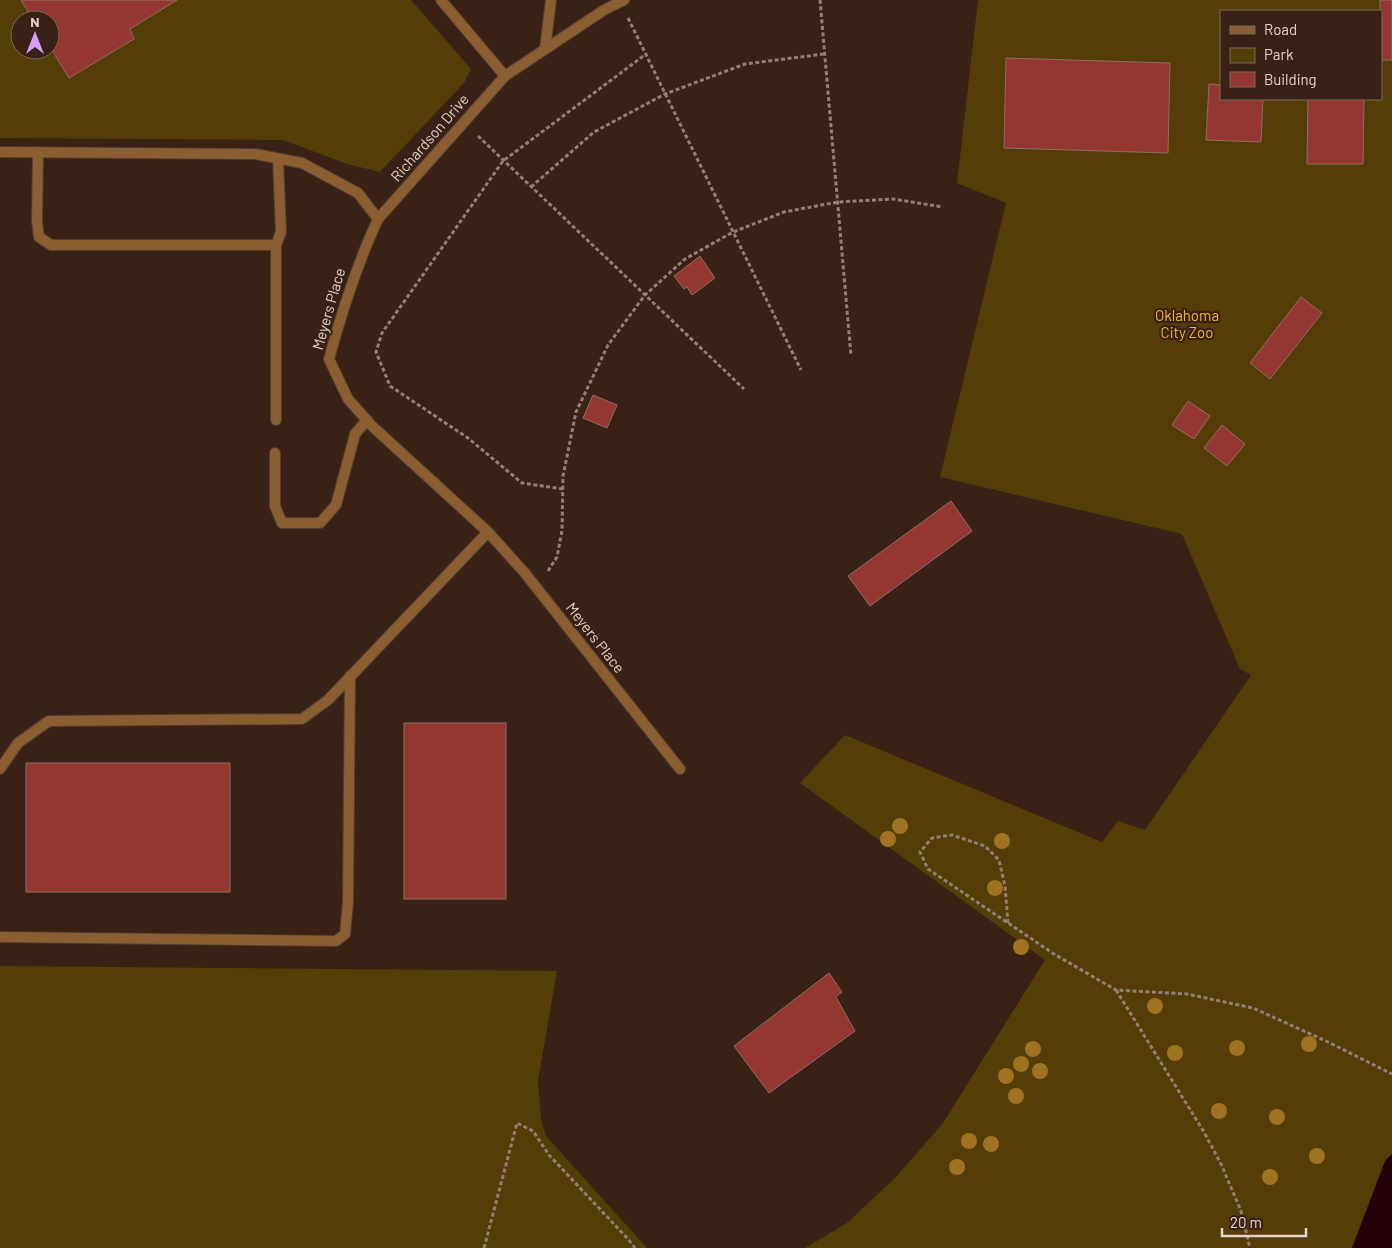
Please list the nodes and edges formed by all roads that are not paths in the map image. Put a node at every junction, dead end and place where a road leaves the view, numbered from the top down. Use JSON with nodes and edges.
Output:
{"nodes":[{"id":1,"x":441,"y":0,"type":"edge"},
{"id":2,"x":551,"y":0,"type":"edge"},
{"id":3,"x":622,"y":1,"type":"edge"},
{"id":4,"x":545,"y":49,"type":"junction"},
{"id":5,"x":505,"y":76,"type":"junction"},
{"id":6,"x":0,"y":152,"type":"edge"},
{"id":7,"x":38,"y":152,"type":"junction"},
{"id":8,"x":278,"y":159,"type":"junction"},
{"id":9,"x":378,"y":219,"type":"junction"},
{"id":10,"x":276,"y":245,"type":"junction"},
{"id":11,"x":276,"y":420,"type":"dead end"},
{"id":12,"x":367,"y":420,"type":"junction"},
{"id":13,"x":276,"y":453,"type":"dead end"},
{"id":14,"x":488,"y":532,"type":"junction"},
{"id":15,"x":350,"y":676,"type":"junction"},
{"id":16,"x":0,"y":769,"type":"edge"},
{"id":17,"x":680,"y":769,"type":"dead end"},
{"id":18,"x":0,"y":936,"type":"edge"}],
"edges":[{"from":1,"to":5,"type":"street"},
{"from":2,"to":4,"type":"street"},
{"from":3,"to":4,"type":"street","name":"Richardson Drive"},
{"from":4,"to":5,"type":"street","name":"Richardson Drive"},
{"from":5,"to":9,"type":"street","name":"Richardson Drive"},
{"from":6,"to":7,"type":"street"},
{"from":7,"to":8,"type":"street"},
{"from":7,"to":10,"type":"street"},
{"from":8,"to":9,"type":"street"},
{"from":8,"to":10,"type":"street"},
{"from":9,"to":12,"type":"street","name":"Meyers Place"},
{"from":10,"to":11,"type":"street"},
{"from":12,"to":13,"type":"street"},
{"from":12,"to":14,"type":"street","name":"Meyers Place"},
{"from":14,"to":15,"type":"street"},
{"from":14,"to":17,"type":"street","name":"Meyers Place"},
{"from":15,"to":16,"type":"street"},
{"from":15,"to":18,"type":"street"}]}
